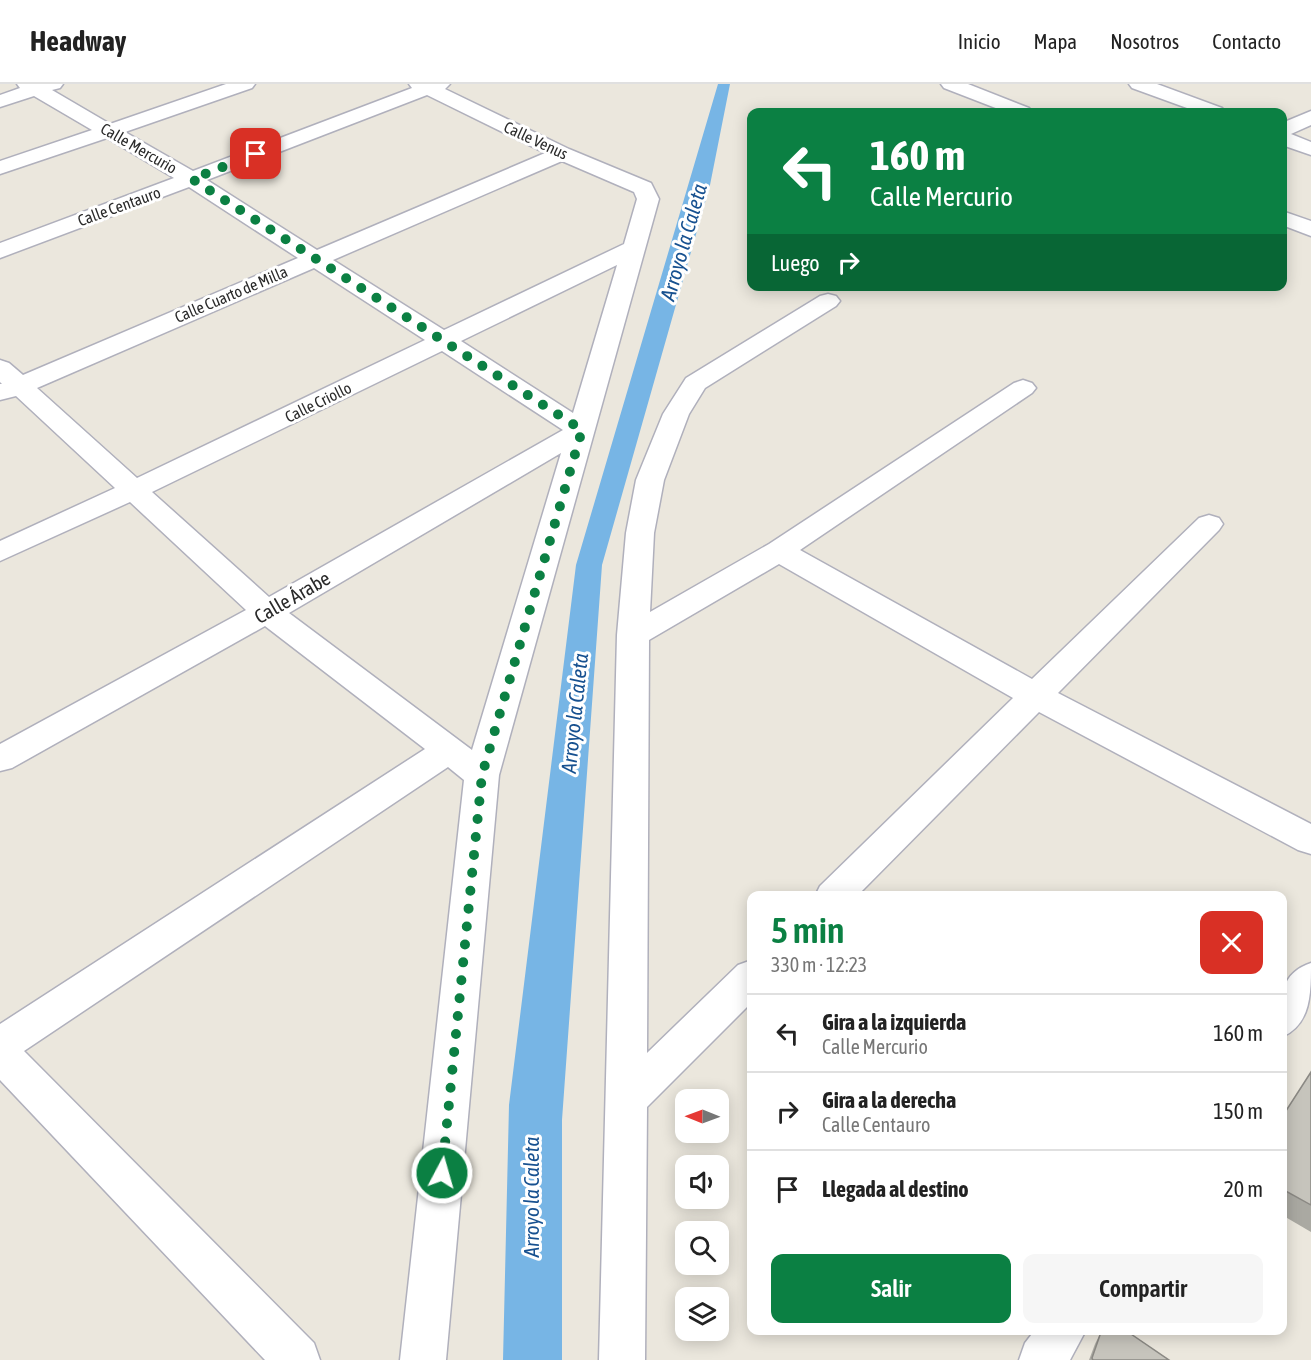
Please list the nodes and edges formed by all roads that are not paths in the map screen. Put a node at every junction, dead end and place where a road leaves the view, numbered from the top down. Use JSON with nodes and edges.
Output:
{"nodes":[{"id":1,"x":245,"y":84,"type":"edge"},
{"id":2,"x":951,"y":84,"type":"edge"},
{"id":3,"x":1139,"y":84,"type":"edge"},
{"id":4,"x":429,"y":85,"type":"edge"},
{"id":5,"x":39,"y":86,"type":"edge"},
{"id":6,"x":0,"y":101,"type":"edge"},
{"id":7,"x":1012,"y":108,"type":"edge"},
{"id":8,"x":1204,"y":108,"type":"edge"},
{"id":9,"x":1311,"y":117,"type":"edge"},
{"id":10,"x":1287,"y":129,"type":"edge"},
{"id":11,"x":111,"y":132,"type":"junction"},
{"id":12,"x":1287,"y":140,"type":"edge"},
{"id":13,"x":1311,"y":149,"type":"edge"},
{"id":14,"x":562,"y":153,"type":"junction"},
{"id":15,"x":0,"y":168,"type":"edge"},
{"id":16,"x":192,"y":179,"type":"junction"},
{"id":17,"x":1287,"y":220,"type":"edge"},
{"id":18,"x":1311,"y":229,"type":"edge"},
{"id":19,"x":634,"y":248,"type":"junction"},
{"id":20,"x":0,"y":251,"type":"edge"},
{"id":21,"x":314,"y":258,"type":"junction"},
{"id":22,"x":828,"y":301,"type":"dead end"},
{"id":23,"x":444,"y":341,"type":"junction"},
{"id":24,"x":6,"y":383,"type":"edge"},
{"id":25,"x":1023,"y":388,"type":"dead end"},
{"id":26,"x":582,"y":430,"type":"junction"},
{"id":27,"x":134,"y":490,"type":"junction"},
{"id":28,"x":1209,"y":524,"type":"dead end"},
{"id":29,"x":778,"y":551,"type":"junction"},
{"id":30,"x":0,"y":552,"type":"edge"},
{"id":31,"x":267,"y":612,"type":"junction"},
{"id":32,"x":633,"y":635,"type":"junction"},
{"id":33,"x":1035,"y":696,"type":"junction"},
{"id":34,"x":449,"y":750,"type":"junction"},
{"id":35,"x":0,"y":759,"type":"edge"},
{"id":36,"x":482,"y":775,"type":"junction"},
{"id":37,"x":1311,"y":840,"type":"edge"},
{"id":38,"x":838,"y":891,"type":"edge"},
{"id":39,"x":1311,"y":980,"type":"edge"},
{"id":40,"x":747,"y":981,"type":"edge"},
{"id":41,"x":1287,"y":1013,"type":"edge"},
{"id":42,"x":0,"y":1045,"type":"edge"},
{"id":43,"x":0,"y":1053,"type":"edge"},
{"id":44,"x":624,"y":1101,"type":"junction"},
{"id":45,"x":1060,"y":1335,"type":"edge"},
{"id":46,"x":297,"y":1360,"type":"edge"},
{"id":47,"x":423,"y":1360,"type":"edge"},
{"id":48,"x":622,"y":1360,"type":"edge"},
{"id":49,"x":1042,"y":1360,"type":"edge"}],
"edges":[{"from":1,"to":11,"type":"street"},
{"from":2,"to":7,"type":"street"},
{"from":3,"to":8,"type":"street"},
{"from":4,"to":14,"type":"street","name":"Calle Venus"},
{"from":4,"to":16,"type":"street","name":"Calle Centauro"},
{"from":5,"to":6,"type":"street"},
{"from":5,"to":11,"type":"street","name":"Calle Mercurio"},
{"from":9,"to":10,"type":"street"},
{"from":11,"to":15,"type":"street"},
{"from":11,"to":16,"type":"street","name":"Calle Mercurio"},
{"from":12,"to":13,"type":"street"},
{"from":14,"to":19,"type":"street","name":"Calle Venus"},
{"from":14,"to":21,"type":"street","name":"Calle Cuarto de Milla"},
{"from":16,"to":20,"type":"street","name":"Calle Centauro"},
{"from":16,"to":21,"type":"street","name":"Calle Mercurio"},
{"from":17,"to":18,"type":"street"},
{"from":19,"to":23,"type":"street","name":"Calle Criollo"},
{"from":19,"to":26,"type":"street"},
{"from":21,"to":23,"type":"street","name":"Calle Mercurio"},
{"from":21,"to":24,"type":"street","name":"Calle Cuarto de Milla"},
{"from":22,"to":32,"type":"street"},
{"from":23,"to":26,"type":"street","name":"Calle Mercurio"},
{"from":23,"to":27,"type":"street","name":"Calle Criollo"},
{"from":24,"to":27,"type":"street"},
{"from":25,"to":29,"type":"street"},
{"from":26,"to":31,"type":"street","name":"Calle Árabe"},
{"from":26,"to":36,"type":"street"},
{"from":27,"to":30,"type":"street","name":"Calle Criollo"},
{"from":27,"to":31,"type":"street"},
{"from":28,"to":33,"type":"street"},
{"from":29,"to":32,"type":"street"},
{"from":29,"to":33,"type":"street"},
{"from":31,"to":34,"type":"street"},
{"from":31,"to":35,"type":"street","name":"Calle Árabe"},
{"from":32,"to":44,"type":"street"},
{"from":33,"to":37,"type":"street"},
{"from":33,"to":38,"type":"street"},
{"from":34,"to":36,"type":"street"},
{"from":34,"to":42,"type":"street"},
{"from":36,"to":47,"type":"street"},
{"from":39,"to":41,"type":"street"},
{"from":40,"to":44,"type":"street"},
{"from":43,"to":46,"type":"street"},
{"from":44,"to":48,"type":"street"},
{"from":45,"to":49,"type":"street"}]}
